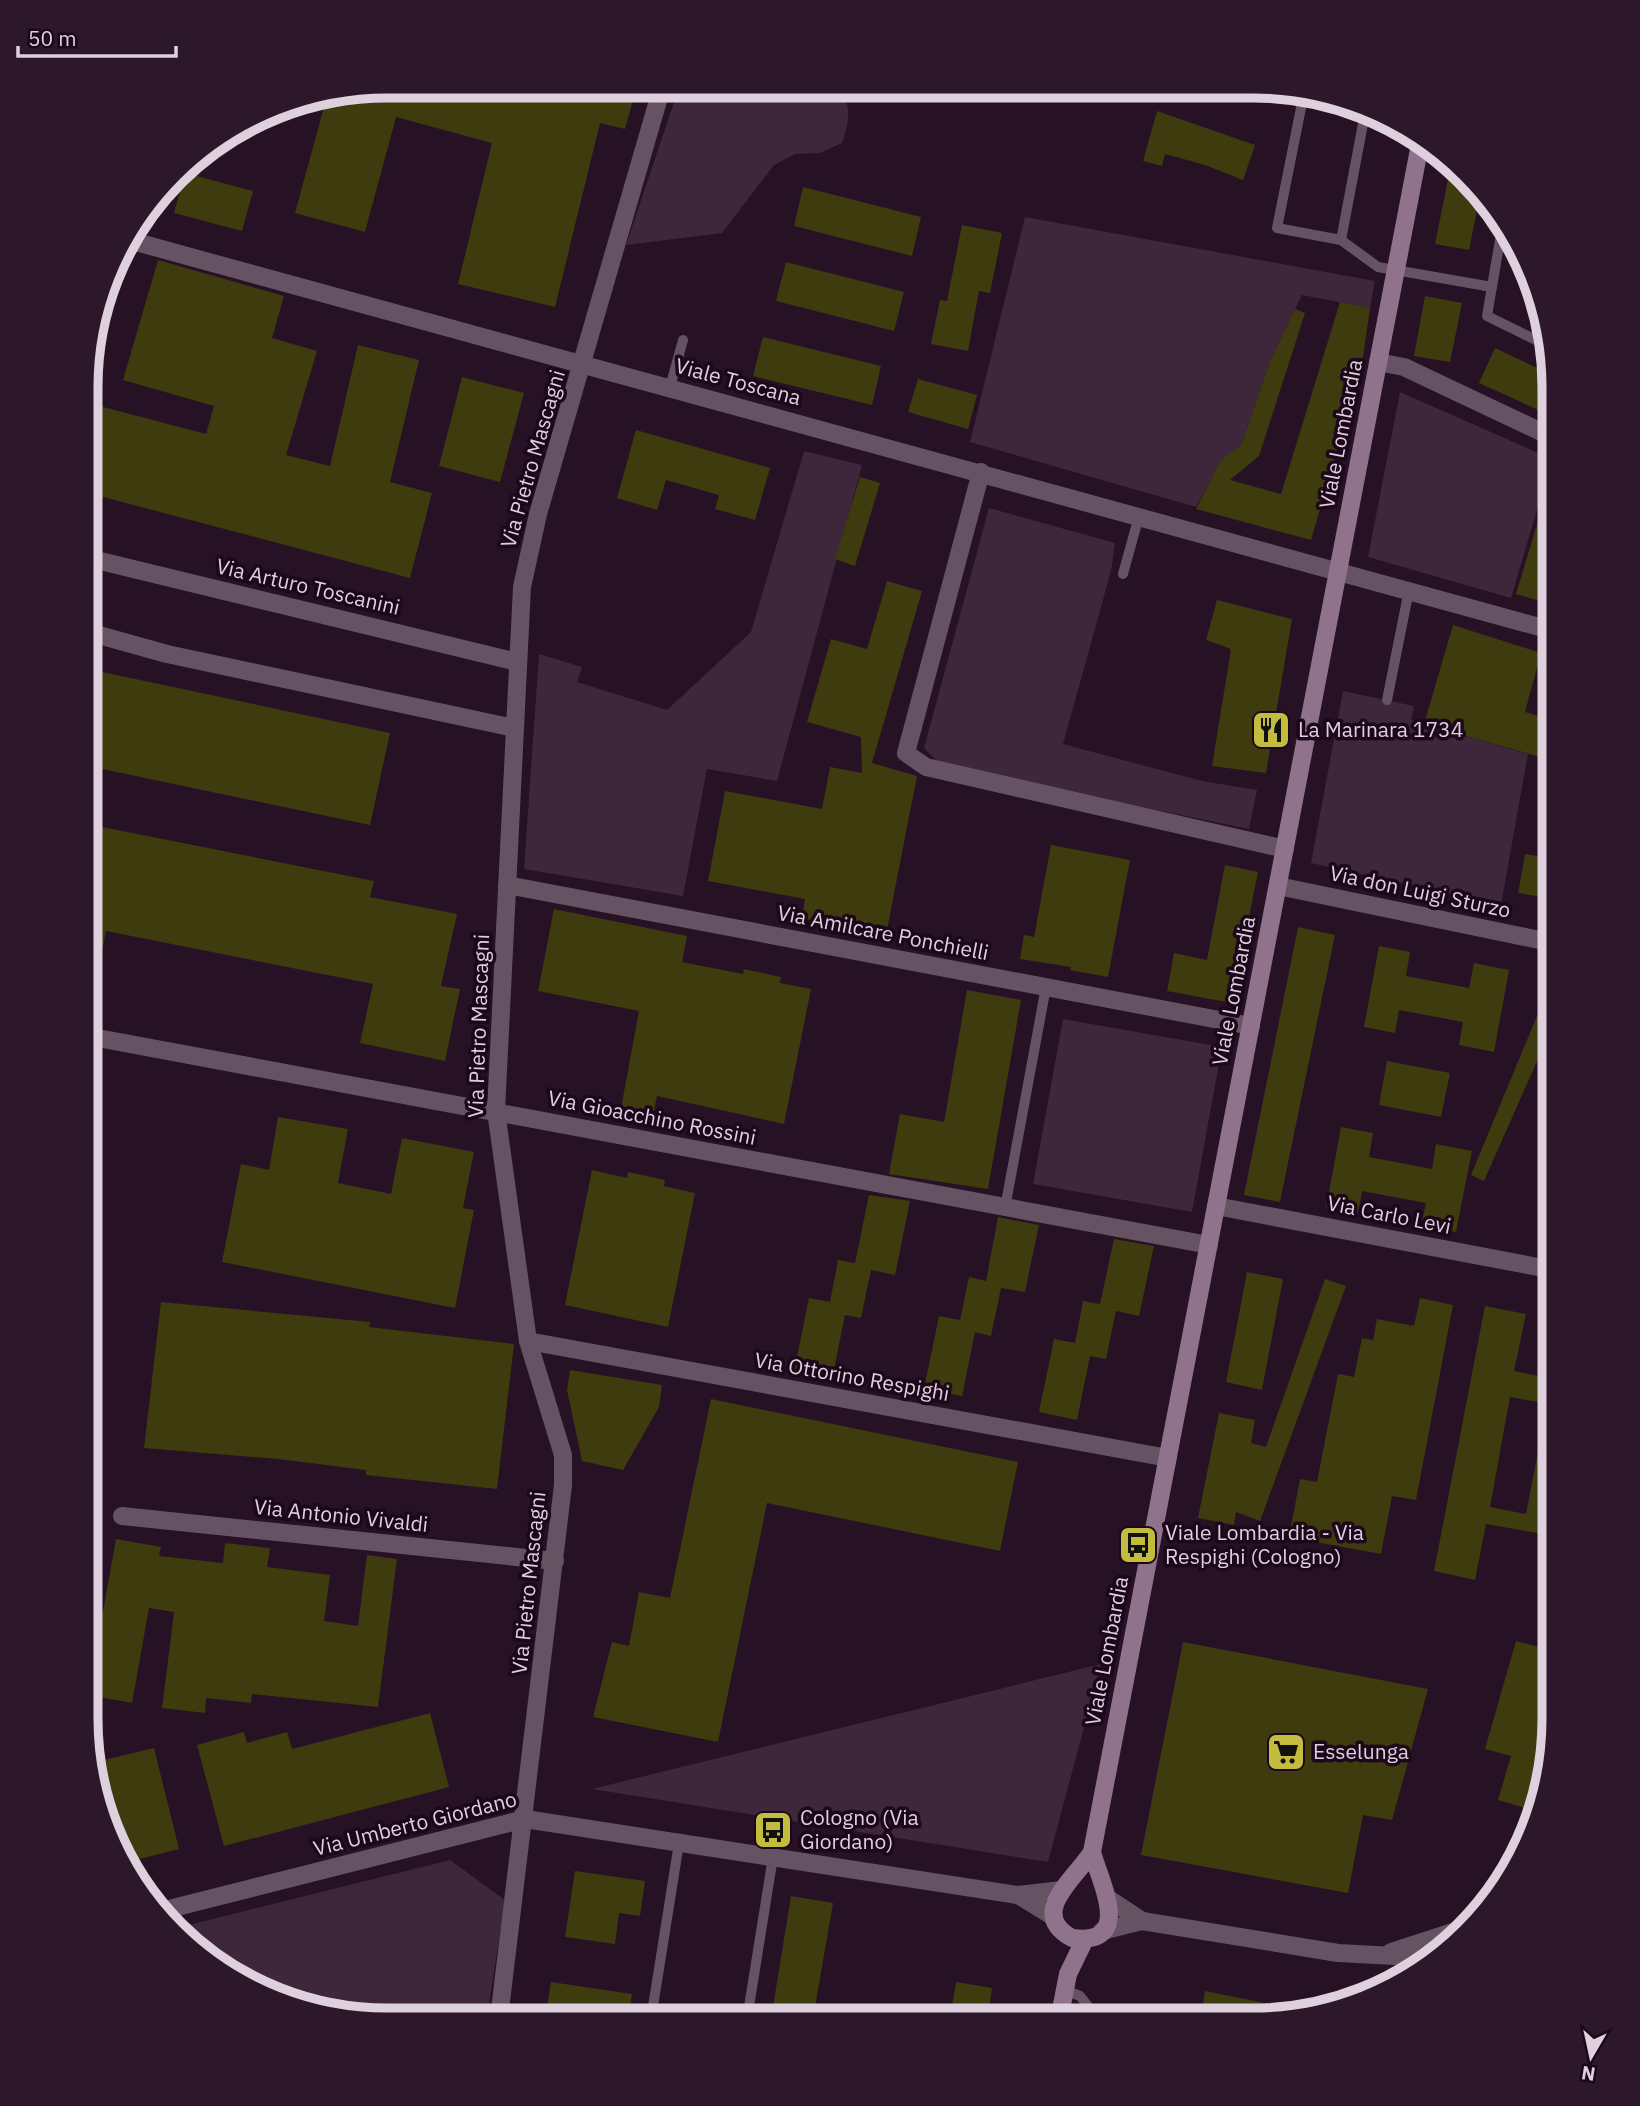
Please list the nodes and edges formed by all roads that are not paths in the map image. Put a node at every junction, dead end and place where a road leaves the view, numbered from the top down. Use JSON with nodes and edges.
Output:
{"nodes":[{"id":1,"x":659,"y":98,"type":"edge"},
{"id":2,"x":1302,"y":102,"type":"edge"},
{"id":3,"x":1364,"y":120,"type":"edge"},
{"id":4,"x":1419,"y":151,"type":"edge"},
{"id":5,"x":1500,"y":238,"type":"edge"},
{"id":6,"x":1341,"y":240,"type":"junction"},
{"id":7,"x":137,"y":242,"type":"edge"},
{"id":8,"x":1396,"y":270,"type":"junction"},
{"id":9,"x":1492,"y":287,"type":"junction"},
{"id":10,"x":682,"y":340,"type":"dead end"},
{"id":11,"x":1538,"y":341,"type":"edge"},
{"id":12,"x":1378,"y":362,"type":"junction"},
{"id":13,"x":584,"y":363,"type":"junction"},
{"id":14,"x":670,"y":387,"type":"junction"},
{"id":15,"x":1542,"y":432,"type":"edge"},
{"id":16,"x":981,"y":472,"type":"junction"},
{"id":17,"x":1139,"y":516,"type":"junction"},
{"id":18,"x":98,"y":560,"type":"edge"},
{"id":19,"x":1338,"y":570,"type":"junction"},
{"id":20,"x":1123,"y":574,"type":"dead end"},
{"id":21,"x":1409,"y":590,"type":"junction"},
{"id":22,"x":1542,"y":628,"type":"edge"},
{"id":23,"x":98,"y":635,"type":"edge"},
{"id":24,"x":517,"y":662,"type":"junction"},
{"id":25,"x":1387,"y":700,"type":"dead end"},
{"id":26,"x":514,"y":728,"type":"junction"},
{"id":27,"x":1285,"y":849,"type":"junction"},
{"id":28,"x":507,"y":885,"type":"junction"},
{"id":29,"x":1278,"y":886,"type":"junction"},
{"id":30,"x":1542,"y":941,"type":"edge"},
{"id":31,"x":1046,"y":987,"type":"junction"},
{"id":32,"x":1251,"y":1026,"type":"junction"},
{"id":33,"x":98,"y":1038,"type":"edge"},
{"id":34,"x":496,"y":1111,"type":"junction"},
{"id":35,"x":1216,"y":1206,"type":"junction"},
{"id":36,"x":1005,"y":1208,"type":"junction"},
{"id":37,"x":1209,"y":1245,"type":"junction"},
{"id":38,"x":1542,"y":1268,"type":"edge"},
{"id":39,"x":528,"y":1341,"type":"junction"},
{"id":40,"x":1168,"y":1458,"type":"junction"},
{"id":41,"x":122,"y":1516,"type":"dead end"},
{"id":42,"x":555,"y":1562,"type":"junction"},
{"id":43,"x":525,"y":1819,"type":"junction"},
{"id":44,"x":679,"y":1843,"type":"junction"},
{"id":45,"x":1092,"y":1852,"type":"junction"},
{"id":46,"x":773,"y":1857,"type":"junction"},
{"id":47,"x":1063,"y":1889,"type":"junction"},
{"id":48,"x":1018,"y":1895,"type":"junction"},
{"id":49,"x":1106,"y":1895,"type":"junction"},
{"id":50,"x":169,"y":1909,"type":"edge"},
{"id":51,"x":1142,"y":1922,"type":"junction"},
{"id":52,"x":1059,"y":1925,"type":"junction"},
{"id":53,"x":1102,"y":1931,"type":"junction"},
{"id":54,"x":1446,"y":1934,"type":"edge"},
{"id":55,"x":1084,"y":1939,"type":"junction"},
{"id":56,"x":1381,"y":1956,"type":"junction"},
{"id":57,"x":1416,"y":1957,"type":"edge"},
{"id":58,"x":1067,"y":1982,"type":"junction"},
{"id":59,"x":500,"y":2008,"type":"edge"},
{"id":60,"x":653,"y":2008,"type":"edge"},
{"id":61,"x":749,"y":2008,"type":"edge"},
{"id":62,"x":1062,"y":2008,"type":"edge"},
{"id":63,"x":1089,"y":2008,"type":"edge"}],
"edges":[{"from":1,"to":13,"type":"street","name":"Via Pietro Mascagni"},
{"from":2,"to":6,"type":"lane"},
{"from":3,"to":6,"type":"lane"},
{"from":4,"to":8,"type":"street","name":"Viale Lombardia"},
{"from":5,"to":9,"type":"lane"},
{"from":6,"to":8,"type":"lane"},
{"from":7,"to":13,"type":"street","name":"Viale Toscana"},
{"from":8,"to":9,"type":"lane"},
{"from":8,"to":12,"type":"street","name":"Viale Lombardia"},
{"from":9,"to":11,"type":"lane"},
{"from":10,"to":14,"type":"lane"},
{"from":12,"to":15,"type":"street"},
{"from":12,"to":19,"type":"street","name":"Viale Lombardia"},
{"from":13,"to":14,"type":"street","name":"Viale Toscana"},
{"from":13,"to":24,"type":"street","name":"Via Pietro Mascagni"},
{"from":14,"to":16,"type":"street","name":"Viale Toscana"},
{"from":16,"to":17,"type":"street","name":"Viale Toscana"},
{"from":16,"to":27,"type":"street"},
{"from":17,"to":19,"type":"street","name":"Viale Toscana"},
{"from":17,"to":20,"type":"lane"},
{"from":18,"to":24,"type":"street","name":"Via Arturo Toscanini"},
{"from":19,"to":21,"type":"street","name":"Viale Toscana"},
{"from":19,"to":27,"type":"street","name":"Viale Lombardia"},
{"from":21,"to":22,"type":"street","name":"Viale Toscana"},
{"from":21,"to":25,"type":"lane"},
{"from":23,"to":26,"type":"street"},
{"from":24,"to":26,"type":"street","name":"Via Pietro Mascagni"},
{"from":26,"to":28,"type":"street","name":"Via Pietro Mascagni"},
{"from":27,"to":29,"type":"street","name":"Viale Lombardia"},
{"from":28,"to":31,"type":"street","name":"Via Amilcare Ponchielli"},
{"from":28,"to":34,"type":"street","name":"Via Pietro Mascagni"},
{"from":29,"to":30,"type":"street","name":"Via don Luigi Sturzo"},
{"from":29,"to":32,"type":"street","name":"Viale Lombardia"},
{"from":31,"to":32,"type":"street","name":"Via Amilcare Ponchielli"},
{"from":31,"to":36,"type":"lane"},
{"from":32,"to":35,"type":"street","name":"Viale Lombardia"},
{"from":33,"to":34,"type":"street","name":"Via Gioacchino Rossini"},
{"from":34,"to":36,"type":"street","name":"Via Gioacchino Rossini"},
{"from":34,"to":39,"type":"street","name":"Via Pietro Mascagni"},
{"from":35,"to":37,"type":"street","name":"Viale Lombardia"},
{"from":35,"to":38,"type":"street","name":"Via Carlo Levi"},
{"from":36,"to":37,"type":"street","name":"Via Gioacchino Rossini"},
{"from":37,"to":40,"type":"street","name":"Viale Lombardia"},
{"from":39,"to":40,"type":"street","name":"Via Ottorino Respighi"},
{"from":39,"to":42,"type":"street","name":"Via Pietro Mascagni"},
{"from":40,"to":45,"type":"street","name":"Viale Lombardia"},
{"from":41,"to":42,"type":"street","name":"Via Antonio Vivaldi"},
{"from":42,"to":43,"type":"street","name":"Via Pietro Mascagni"},
{"from":43,"to":44,"type":"street","name":"Via Umberto Giordano"},
{"from":43,"to":50,"type":"street","name":"Via Umberto Giordano"},
{"from":43,"to":59,"type":"street","name":"Via Pietro Mascagni"},
{"from":44,"to":46,"type":"street","name":"Via Umberto Giordano"},
{"from":44,"to":60,"type":"lane"},
{"from":45,"to":47,"type":"street","name":"Viale Lombardia"},
{"from":45,"to":49,"type":"street","name":"Viale Lombardia"},
{"from":46,"to":48,"type":"street","name":"Via Umberto Giordano"},
{"from":46,"to":61,"type":"lane"},
{"from":47,"to":48,"type":"street","name":"Via Umberto Giordano"},
{"from":47,"to":49,"type":"street"},
{"from":47,"to":52,"type":"street","name":"Viale Lombardia"},
{"from":48,"to":52,"type":"street","name":"Via Umberto Giordano"},
{"from":49,"to":51,"type":"street"},
{"from":49,"to":53,"type":"street","name":"Viale Lombardia"},
{"from":51,"to":53,"type":"street"},
{"from":51,"to":56,"type":"street"},
{"from":52,"to":55,"type":"street"},
{"from":52,"to":58,"type":"street","name":"Viale Lombardia"},
{"from":53,"to":55,"type":"street"},
{"from":54,"to":56,"type":"street"},
{"from":55,"to":58,"type":"street","name":"Viale Lombardia"},
{"from":56,"to":57,"type":"street"},
{"from":58,"to":62,"type":"street","name":"Viale Lombardia"},
{"from":58,"to":63,"type":"lane"}]}
